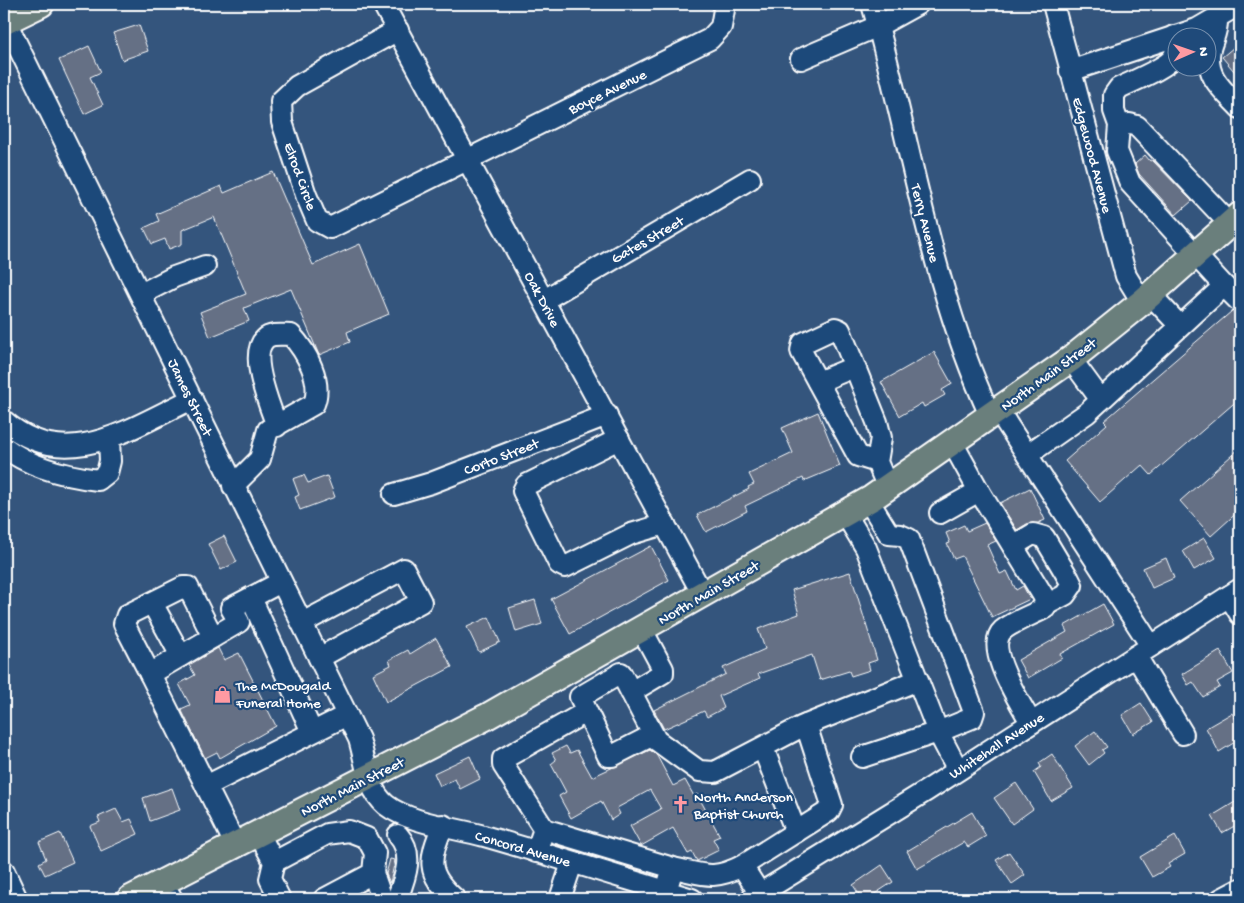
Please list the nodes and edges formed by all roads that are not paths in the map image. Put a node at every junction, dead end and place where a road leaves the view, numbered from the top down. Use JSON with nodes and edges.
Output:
{"nodes":[{"id":1,"x":41,"y":4,"type":"edge"},
{"id":2,"x":384,"y":4,"type":"edge"},
{"id":3,"x":725,"y":4,"type":"edge"},
{"id":4,"x":872,"y":4,"type":"edge"},
{"id":5,"x":918,"y":4,"type":"edge"},
{"id":6,"x":1052,"y":4,"type":"edge"},
{"id":7,"x":1240,"y":4,"type":"edge"},
{"id":8,"x":1217,"y":18,"type":"junction"},
{"id":9,"x":4,"y":21,"type":"edge"},
{"id":10,"x":878,"y":26,"type":"junction"},
{"id":11,"x":1199,"y":28,"type":"edge"},
{"id":12,"x":398,"y":30,"type":"junction"},
{"id":13,"x":1166,"y":39,"type":"edge"},
{"id":14,"x":801,"y":59,"type":"dead end"},
{"id":15,"x":1166,"y":64,"type":"edge"},
{"id":16,"x":1070,"y":71,"type":"junction"},
{"id":17,"x":1240,"y":108,"type":"edge"},
{"id":18,"x":1117,"y":118,"type":"junction"},
{"id":19,"x":1083,"y":120,"type":"junction"},
{"id":20,"x":468,"y":160,"type":"junction"},
{"id":21,"x":750,"y":179,"type":"dead end"},
{"id":22,"x":1237,"y":218,"type":"edge"},
{"id":23,"x":1196,"y":254,"type":"junction"},
{"id":24,"x":205,"y":266,"type":"dead end"},
{"id":25,"x":1224,"y":286,"type":"junction"},
{"id":26,"x":141,"y":294,"type":"junction"},
{"id":27,"x":1146,"y":298,"type":"junction"},
{"id":28,"x":544,"y":300,"type":"junction"},
{"id":29,"x":1240,"y":302,"type":"edge"},
{"id":30,"x":1180,"y":326,"type":"junction"},
{"id":31,"x":1071,"y":359,"type":"junction"},
{"id":32,"x":854,"y":367,"type":"junction"},
{"id":33,"x":818,"y":382,"type":"junction"},
{"id":34,"x":192,"y":399,"type":"junction"},
{"id":35,"x":1101,"y":400,"type":"junction"},
{"id":36,"x":994,"y":413,"type":"junction"},
{"id":37,"x":606,"y":415,"type":"junction"},
{"id":38,"x":4,"y":421,"type":"edge"},
{"id":39,"x":277,"y":426,"type":"dead end"},
{"id":40,"x":109,"y":439,"type":"junction"},
{"id":41,"x":619,"y":439,"type":"junction"},
{"id":42,"x":952,"y":442,"type":"junction"},
{"id":43,"x":4,"y":447,"type":"edge"},
{"id":44,"x":1027,"y":455,"type":"junction"},
{"id":45,"x":877,"y":462,"type":"junction"},
{"id":46,"x":233,"y":486,"type":"junction"},
{"id":47,"x":979,"y":491,"type":"junction"},
{"id":48,"x":394,"y":494,"type":"dead end"},
{"id":49,"x":878,"y":494,"type":"junction"},
{"id":50,"x":845,"y":513,"type":"junction"},
{"id":51,"x":940,"y":513,"type":"dead end"},
{"id":52,"x":665,"y":524,"type":"junction"},
{"id":53,"x":889,"y":534,"type":"junction"},
{"id":54,"x":1013,"y":546,"type":"junction"},
{"id":55,"x":866,"y":548,"type":"junction"},
{"id":56,"x":281,"y":582,"type":"junction"},
{"id":57,"x":1235,"y":593,"type":"edge"},
{"id":58,"x":703,"y":595,"type":"junction"},
{"id":59,"x":251,"y":598,"type":"junction"},
{"id":60,"x":152,"y":603,"type":"junction"},
{"id":61,"x":1046,"y":605,"type":"junction"},
{"id":62,"x":1240,"y":614,"type":"edge"},
{"id":63,"x":302,"y":623,"type":"junction"},
{"id":64,"x":642,"y":630,"type":"junction"},
{"id":65,"x":212,"y":637,"type":"junction"},
{"id":66,"x":1144,"y":651,"type":"junction"},
{"id":67,"x":598,"y":654,"type":"junction"},
{"id":68,"x":181,"y":656,"type":"junction"},
{"id":69,"x":318,"y":658,"type":"junction"},
{"id":70,"x":566,"y":672,"type":"junction"},
{"id":71,"x":621,"y":673,"type":"junction"},
{"id":72,"x":150,"y":674,"type":"junction"},
{"id":73,"x":918,"y":680,"type":"junction"},
{"id":74,"x":601,"y":684,"type":"junction"},
{"id":75,"x":631,"y":692,"type":"junction"},
{"id":76,"x":583,"y":704,"type":"junction"},
{"id":77,"x":347,"y":715,"type":"junction"},
{"id":78,"x":1032,"y":723,"type":"junction"},
{"id":79,"x":806,"y":725,"type":"junction"},
{"id":80,"x":312,"y":732,"type":"junction"},
{"id":81,"x":938,"y":732,"type":"junction"},
{"id":82,"x":1183,"y":734,"type":"dead end"},
{"id":83,"x":653,"y":735,"type":"junction"},
{"id":84,"x":763,"y":748,"type":"junction"},
{"id":85,"x":862,"y":757,"type":"dead end"},
{"id":86,"x":958,"y":770,"type":"junction"},
{"id":87,"x":368,"y":779,"type":"junction"},
{"id":88,"x":206,"y":786,"type":"junction"},
{"id":89,"x":315,"y":806,"type":"junction"},
{"id":90,"x":401,"y":813,"type":"junction"},
{"id":91,"x":442,"y":825,"type":"junction"},
{"id":92,"x":544,"y":829,"type":"junction"},
{"id":93,"x":796,"y":832,"type":"junction"},
{"id":94,"x":259,"y":834,"type":"junction"},
{"id":95,"x":327,"y":834,"type":"junction"},
{"id":96,"x":398,"y":835,"type":"junction"},
{"id":97,"x":236,"y":846,"type":"junction"},
{"id":98,"x":536,"y":852,"type":"junction"},
{"id":99,"x":375,"y":853,"type":"junction"},
{"id":100,"x":274,"y":862,"type":"junction"},
{"id":101,"x":572,"y":863,"type":"junction"},
{"id":102,"x":742,"y":866,"type":"junction"},
{"id":103,"x":673,"y":868,"type":"junction"},
{"id":104,"x":4,"y":871,"type":"edge"},
{"id":105,"x":373,"y":874,"type":"junction"},
{"id":106,"x":1240,"y":889,"type":"edge"},
{"id":107,"x":168,"y":891,"type":"edge"},
{"id":108,"x":666,"y":891,"type":"junction"},
{"id":109,"x":755,"y":896,"type":"edge"},
{"id":110,"x":17,"y":899,"type":"edge"},
{"id":111,"x":130,"y":899,"type":"edge"},
{"id":112,"x":280,"y":899,"type":"edge"},
{"id":113,"x":324,"y":899,"type":"edge"},
{"id":114,"x":382,"y":899,"type":"edge"},
{"id":115,"x":397,"y":899,"type":"edge"},
{"id":116,"x":455,"y":899,"type":"edge"},
{"id":117,"x":560,"y":899,"type":"edge"},
{"id":118,"x":692,"y":899,"type":"edge"},
{"id":119,"x":1222,"y":899,"type":"edge"}],
"edges":[{"from":1,"to":9,"type":"main road"},
{"from":2,"to":12,"type":"street","name":"Oak Drive"},
{"from":3,"to":20,"type":"street","name":"Boyce Avenue"},
{"from":4,"to":10,"type":"street"},
{"from":5,"to":10,"type":"street"},
{"from":6,"to":16,"type":"street","name":"Edgewood Avenue"},
{"from":7,"to":8,"type":"street"},
{"from":8,"to":11,"type":"street"},
{"from":8,"to":17,"type":"street"},
{"from":9,"to":26,"type":"street","name":"James Street"},
{"from":10,"to":14,"type":"street"},
{"from":10,"to":36,"type":"street","name":"Terry Avenue"},
{"from":12,"to":20,"type":"street","name":"Oak Drive"},
{"from":12,"to":20,"type":"street","name":"Elrod Circle"},
{"from":13,"to":16,"type":"street"},
{"from":15,"to":18,"type":"street"},
{"from":16,"to":19,"type":"street","name":"Edgewood Avenue"},
{"from":18,"to":19,"type":"street"},
{"from":18,"to":22,"type":"street"},
{"from":18,"to":23,"type":"street"},
{"from":19,"to":27,"type":"street","name":"Edgewood Avenue"},
{"from":20,"to":28,"type":"street","name":"Oak Drive"},
{"from":21,"to":28,"type":"street","name":"Gates Street"},
{"from":22,"to":23,"type":"main road","name":"North Main Street"},
{"from":23,"to":25,"type":"street"},
{"from":23,"to":27,"type":"main road","name":"North Main Street"},
{"from":24,"to":26,"type":"street"},
{"from":25,"to":29,"type":"street"},
{"from":25,"to":30,"type":"street"},
{"from":26,"to":34,"type":"street","name":"James Street"},
{"from":27,"to":30,"type":"street","name":"Edgewood Avenue"},
{"from":27,"to":31,"type":"main road","name":"North Main Street"},
{"from":28,"to":37,"type":"street","name":"Oak Drive"},
{"from":30,"to":35,"type":"street"},
{"from":31,"to":35,"type":"street"},
{"from":31,"to":36,"type":"main road","name":"North Main Street"},
{"from":32,"to":33,"type":"street"},
{"from":32,"to":33,"type":"street"},
{"from":32,"to":45,"type":"street"},
{"from":33,"to":45,"type":"street"},
{"from":34,"to":40,"type":"street"},
{"from":34,"to":46,"type":"street","name":"James Street"},
{"from":35,"to":44,"type":"street"},
{"from":36,"to":42,"type":"main road","name":"North Main Street"},
{"from":36,"to":44,"type":"street","name":"Terry Avenue"},
{"from":37,"to":41,"type":"street","name":"Oak Drive"},
{"from":37,"to":48,"type":"street","name":"Corto Street"},
{"from":38,"to":40,"type":"street"},
{"from":39,"to":46,"type":"street"},
{"from":40,"to":43,"type":"street"},
{"from":41,"to":52,"type":"street","name":"Oak Drive"},
{"from":41,"to":52,"type":"street"},
{"from":42,"to":47,"type":"street"},
{"from":42,"to":49,"type":"main road","name":"North Main Street"},
{"from":44,"to":66,"type":"street","name":"Terry Avenue"},
{"from":45,"to":49,"type":"street"},
{"from":46,"to":56,"type":"street","name":"James Street"},
{"from":47,"to":51,"type":"street"},
{"from":47,"to":54,"type":"street"},
{"from":49,"to":50,"type":"main road","name":"North Main Street"},
{"from":49,"to":53,"type":"street"},
{"from":50,"to":55,"type":"street"},
{"from":50,"to":58,"type":"main road","name":"North Main Street"},
{"from":52,"to":58,"type":"street","name":"Oak Drive"},
{"from":53,"to":55,"type":"street"},
{"from":53,"to":81,"type":"street"},
{"from":54,"to":61,"type":"street"},
{"from":54,"to":61,"type":"street"},
{"from":55,"to":73,"type":"street"},
{"from":56,"to":59,"type":"street"},
{"from":56,"to":63,"type":"street","name":"James Street"},
{"from":57,"to":62,"type":"street"},
{"from":57,"to":66,"type":"street","name":"Whitehall Avenue"},
{"from":58,"to":64,"type":"main road","name":"North Main Street"},
{"from":59,"to":65,"type":"street"},
{"from":59,"to":80,"type":"street"},
{"from":60,"to":65,"type":"street"},
{"from":60,"to":68,"type":"street"},
{"from":60,"to":72,"type":"street"},
{"from":61,"to":78,"type":"street"},
{"from":63,"to":69,"type":"street","name":"James Street"},
{"from":63,"to":69,"type":"street"},
{"from":64,"to":67,"type":"main road","name":"North Main Street"},
{"from":64,"to":75,"type":"street"},
{"from":65,"to":68,"type":"street"},
{"from":66,"to":78,"type":"street","name":"Whitehall Avenue"},
{"from":66,"to":82,"type":"street","name":"Terry Avenue"},
{"from":67,"to":70,"type":"main road","name":"North Main Street"},
{"from":67,"to":71,"type":"street"},
{"from":67,"to":74,"type":"street"},
{"from":68,"to":72,"type":"street"},
{"from":69,"to":77,"type":"street","name":"James Street"},
{"from":70,"to":76,"type":"street"},
{"from":70,"to":87,"type":"main road","name":"North Main Street"},
{"from":71,"to":74,"type":"street"},
{"from":71,"to":75,"type":"street"},
{"from":72,"to":88,"type":"street"},
{"from":73,"to":79,"type":"street"},
{"from":73,"to":81,"type":"street"},
{"from":74,"to":76,"type":"street"},
{"from":75,"to":83,"type":"street"},
{"from":76,"to":83,"type":"street"},
{"from":76,"to":92,"type":"street"},
{"from":77,"to":80,"type":"street"},
{"from":77,"to":87,"type":"street","name":"James Street"},
{"from":78,"to":86,"type":"street","name":"Whitehall Avenue"},
{"from":79,"to":84,"type":"street"},
{"from":79,"to":93,"type":"street"},
{"from":80,"to":88,"type":"street"},
{"from":81,"to":85,"type":"street"},
{"from":81,"to":86,"type":"street"},
{"from":83,"to":84,"type":"street"},
{"from":84,"to":93,"type":"street"},
{"from":86,"to":109,"type":"street","name":"Whitehall Avenue"},
{"from":87,"to":89,"type":"main road","name":"North Main Street"},
{"from":87,"to":90,"type":"street","name":"Concord Avenue"},
{"from":88,"to":97,"type":"street"},
{"from":89,"to":94,"type":"main road","name":"North Main Street"},
{"from":89,"to":95,"type":"street"},
{"from":90,"to":91,"type":"street","name":"Concord Avenue"},
{"from":90,"to":96,"type":"street"},
{"from":91,"to":98,"type":"street","name":"Concord Avenue"},
{"from":91,"to":116,"type":"street"},
{"from":92,"to":98,"type":"street"},
{"from":92,"to":103,"type":"street"},
{"from":93,"to":102,"type":"street"},
{"from":94,"to":97,"type":"main road","name":"North Main Street"},
{"from":94,"to":100,"type":"street"},
{"from":95,"to":99,"type":"street"},
{"from":95,"to":100,"type":"street"},
{"from":96,"to":99,"type":"street"},
{"from":96,"to":115,"type":"street"},
{"from":97,"to":107,"type":"main road","name":"North Main Street"},
{"from":98,"to":101,"type":"street","name":"Concord Avenue"},
{"from":99,"to":105,"type":"street"},
{"from":100,"to":112,"type":"street"},
{"from":101,"to":108,"type":"street","name":"Concord Avenue"},
{"from":101,"to":117,"type":"street"},
{"from":102,"to":103,"type":"street"},
{"from":102,"to":109,"type":"street"},
{"from":103,"to":108,"type":"street"},
{"from":104,"to":110,"type":"street"},
{"from":105,"to":113,"type":"street"},
{"from":105,"to":114,"type":"street"},
{"from":106,"to":119,"type":"street"},
{"from":107,"to":111,"type":"main road","name":"North Main Street"},
{"from":108,"to":118,"type":"street","name":"Concord Avenue"}]}
